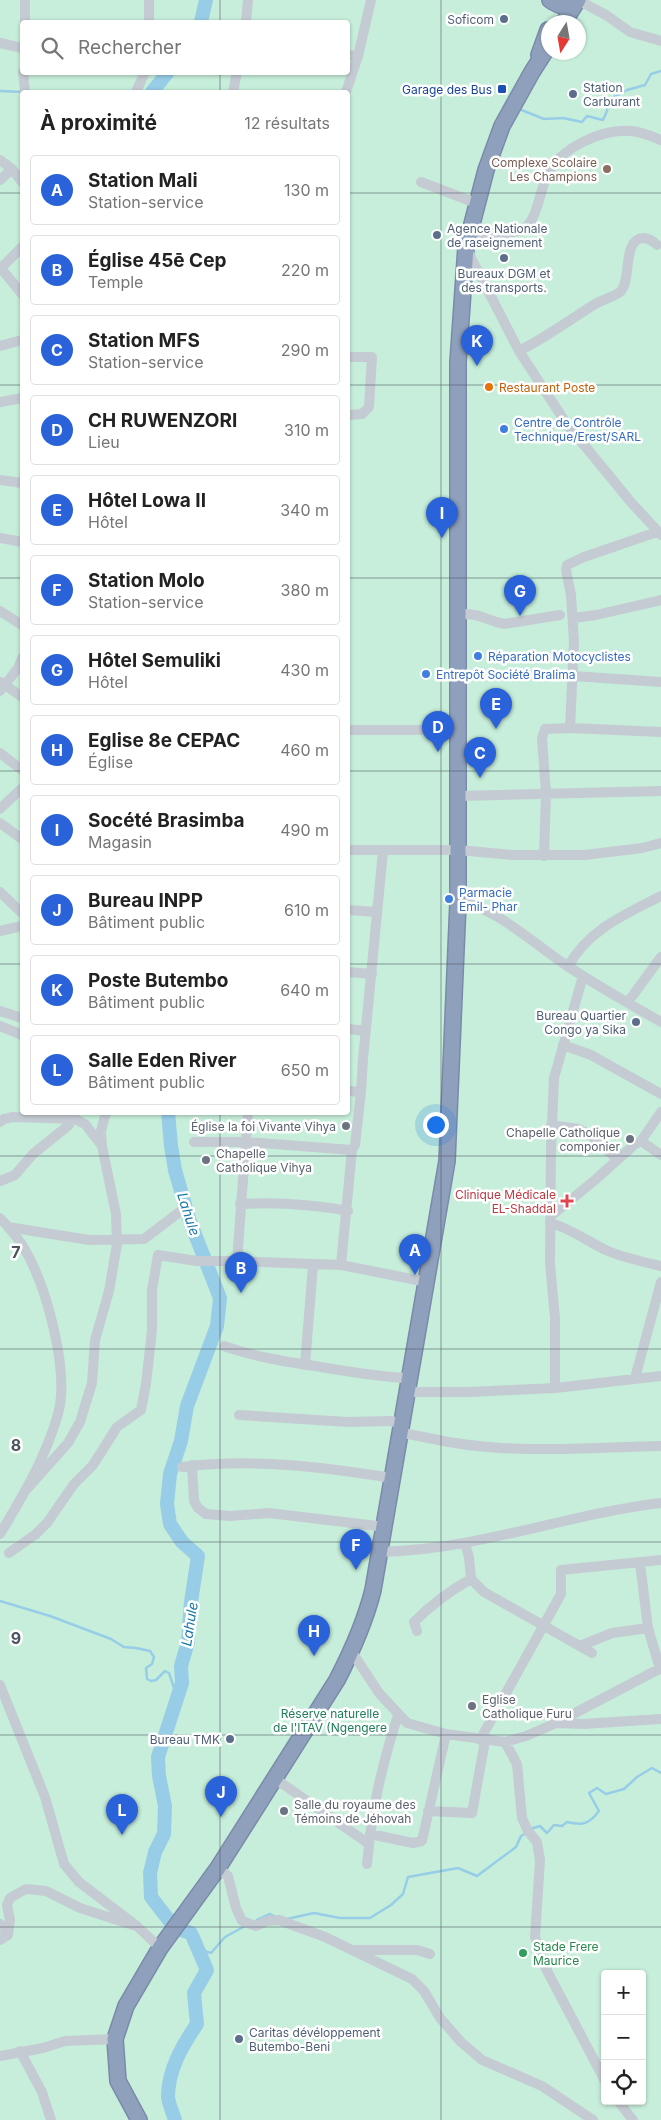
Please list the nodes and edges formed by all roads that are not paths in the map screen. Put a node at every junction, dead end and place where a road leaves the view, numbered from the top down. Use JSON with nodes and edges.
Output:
{"nodes":[{"id":1,"x":25,"y":0,"type":"edge"},
{"id":2,"x":149,"y":0,"type":"edge"},
{"id":3,"x":248,"y":0,"type":"edge"},
{"id":4,"x":371,"y":0,"type":"edge"},
{"id":5,"x":578,"y":0,"type":"edge"},
{"id":6,"x":553,"y":3,"type":"edge"},
{"id":7,"x":568,"y":15,"type":"edge"},
{"id":8,"x":25,"y":20,"type":"edge"},
{"id":9,"x":149,"y":20,"type":"edge"},
{"id":10,"x":246,"y":20,"type":"edge"},
{"id":11,"x":661,"y":41,"type":"edge"},
{"id":12,"x":0,"y":44,"type":"edge"},
{"id":13,"x":20,"y":48,"type":"edge"},
{"id":14,"x":541,"y":48,"type":"edge"},
{"id":15,"x":353,"y":55,"type":"edge"},
{"id":16,"x":541,"y":58,"type":"edge"},
{"id":17,"x":350,"y":71,"type":"edge"},
{"id":18,"x":532,"y":72,"type":"junction"},
{"id":19,"x":23,"y":75,"type":"edge"},
{"id":20,"x":144,"y":75,"type":"edge"},
{"id":21,"x":236,"y":75,"type":"edge"},
{"id":22,"x":349,"y":75,"type":"edge"},
{"id":23,"x":24,"y":88,"type":"edge"},
{"id":24,"x":137,"y":90,"type":"edge"},
{"id":25,"x":233,"y":90,"type":"edge"},
{"id":26,"x":346,"y":90,"type":"edge"},
{"id":27,"x":661,"y":140,"type":"edge"},
{"id":28,"x":0,"y":160,"type":"edge"},
{"id":29,"x":12,"y":170,"type":"junction"},
{"id":30,"x":0,"y":180,"type":"edge"},
{"id":31,"x":20,"y":180,"type":"edge"},
{"id":32,"x":421,"y":182,"type":"dead end"},
{"id":33,"x":476,"y":203,"type":"junction"},
{"id":34,"x":467,"y":241,"type":"junction"},
{"id":35,"x":657,"y":245,"type":"dead end"},
{"id":36,"x":20,"y":249,"type":"edge"},
{"id":37,"x":0,"y":268,"type":"edge"},
{"id":38,"x":20,"y":292,"type":"edge"},
{"id":39,"x":20,"y":341,"type":"edge"},
{"id":40,"x":0,"y":346,"type":"edge"},
{"id":41,"x":519,"y":351,"type":"junction"},
{"id":42,"x":350,"y":357,"type":"edge"},
{"id":43,"x":20,"y":398,"type":"edge"},
{"id":44,"x":0,"y":402,"type":"edge"},
{"id":45,"x":350,"y":415,"type":"edge"},
{"id":46,"x":0,"y":480,"type":"edge"},
{"id":47,"x":20,"y":483,"type":"edge"},
{"id":48,"x":659,"y":533,"type":"edge"},
{"id":49,"x":0,"y":538,"type":"edge"},
{"id":50,"x":20,"y":542,"type":"edge"},
{"id":51,"x":661,"y":600,"type":"edge"},
{"id":52,"x":0,"y":611,"type":"edge"},
{"id":53,"x":459,"y":614,"type":"junction"},
{"id":54,"x":560,"y":615,"type":"dead end"},
{"id":55,"x":573,"y":618,"type":"junction"},
{"id":56,"x":20,"y":624,"type":"edge"},
{"id":57,"x":20,"y":661,"type":"edge"},
{"id":58,"x":573,"y":676,"type":"junction"},
{"id":59,"x":661,"y":682,"type":"edge"},
{"id":60,"x":2,"y":686,"type":"edge"},
{"id":61,"x":20,"y":696,"type":"edge"},
{"id":62,"x":570,"y":728,"type":"junction"},
{"id":63,"x":350,"y":730,"type":"edge"},
{"id":64,"x":459,"y":730,"type":"junction"},
{"id":65,"x":661,"y":732,"type":"edge"},
{"id":66,"x":0,"y":753,"type":"edge"},
{"id":67,"x":20,"y":768,"type":"edge"},
{"id":68,"x":20,"y":790,"type":"edge"},
{"id":69,"x":661,"y":791,"type":"edge"},
{"id":70,"x":546,"y":794,"type":"junction"},
{"id":71,"x":459,"y":796,"type":"junction"},
{"id":72,"x":0,"y":809,"type":"edge"},
{"id":73,"x":0,"y":823,"type":"edge"},
{"id":74,"x":20,"y":838,"type":"edge"},
{"id":75,"x":661,"y":843,"type":"edge"},
{"id":76,"x":350,"y":850,"type":"edge"},
{"id":77,"x":458,"y":850,"type":"junction"},
{"id":78,"x":383,"y":851,"type":"junction"},
{"id":79,"x":544,"y":856,"type":"junction"},
{"id":80,"x":0,"y":892,"type":"edge"},
{"id":81,"x":661,"y":896,"type":"edge"},
{"id":82,"x":458,"y":902,"type":"junction"},
{"id":83,"x":350,"y":910,"type":"edge"},
{"id":84,"x":20,"y":911,"type":"edge"},
{"id":85,"x":377,"y":912,"type":"junction"},
{"id":86,"x":20,"y":926,"type":"edge"},
{"id":87,"x":0,"y":931,"type":"edge"},
{"id":88,"x":661,"y":957,"type":"edge"},
{"id":89,"x":568,"y":967,"type":"junction"},
{"id":90,"x":350,"y":972,"type":"edge"},
{"id":91,"x":372,"y":974,"type":"junction"},
{"id":92,"x":582,"y":976,"type":"junction"},
{"id":93,"x":628,"y":1002,"type":"junction"},
{"id":94,"x":0,"y":1011,"type":"edge"},
{"id":95,"x":20,"y":1017,"type":"edge"},
{"id":96,"x":661,"y":1022,"type":"edge"},
{"id":97,"x":0,"y":1026,"type":"edge"},
{"id":98,"x":350,"y":1029,"type":"edge"},
{"id":99,"x":366,"y":1030,"type":"junction"},
{"id":100,"x":20,"y":1034,"type":"edge"},
{"id":101,"x":562,"y":1045,"type":"junction"},
{"id":102,"x":350,"y":1091,"type":"edge"},
{"id":103,"x":362,"y":1092,"type":"junction"},
{"id":104,"x":661,"y":1094,"type":"edge"},
{"id":105,"x":661,"y":1112,"type":"edge"},
{"id":106,"x":79,"y":1115,"type":"edge"},
{"id":107,"x":105,"y":1115,"type":"edge"},
{"id":108,"x":248,"y":1115,"type":"edge"},
{"id":109,"x":72,"y":1119,"type":"junction"},
{"id":110,"x":0,"y":1122,"type":"edge"},
{"id":111,"x":551,"y":1125,"type":"junction"},
{"id":112,"x":641,"y":1141,"type":"junction"},
{"id":113,"x":194,"y":1142,"type":"dead end"},
{"id":114,"x":246,"y":1142,"type":"junction"},
{"id":115,"x":102,"y":1146,"type":"junction"},
{"id":116,"x":352,"y":1150,"type":"junction"},
{"id":117,"x":661,"y":1155,"type":"edge"},
{"id":118,"x":617,"y":1159,"type":"junction"},
{"id":119,"x":0,"y":1182,"type":"edge"},
{"id":120,"x":240,"y":1204,"type":"junction"},
{"id":121,"x":186,"y":1207,"type":"dead end"},
{"id":122,"x":348,"y":1211,"type":"junction"},
{"id":123,"x":0,"y":1218,"type":"edge"},
{"id":124,"x":550,"y":1220,"type":"junction"},
{"id":125,"x":8,"y":1227,"type":"junction"},
{"id":126,"x":116,"y":1240,"type":"junction"},
{"id":127,"x":237,"y":1261,"type":"junction"},
{"id":128,"x":313,"y":1265,"type":"junction"},
{"id":129,"x":341,"y":1265,"type":"junction"},
{"id":130,"x":661,"y":1266,"type":"edge"},
{"id":131,"x":427,"y":1282,"type":"junction"},
{"id":132,"x":661,"y":1282,"type":"edge"},
{"id":133,"x":224,"y":1346,"type":"dead end"},
{"id":134,"x":305,"y":1364,"type":"junction"},
{"id":135,"x":661,"y":1376,"type":"edge"},
{"id":136,"x":635,"y":1378,"type":"junction"},
{"id":137,"x":407,"y":1385,"type":"junction"},
{"id":138,"x":555,"y":1388,"type":"junction"},
{"id":139,"x":239,"y":1415,"type":"dead end"},
{"id":140,"x":400,"y":1427,"type":"junction"},
{"id":141,"x":661,"y":1446,"type":"edge"},
{"id":142,"x":392,"y":1478,"type":"junction"},
{"id":143,"x":27,"y":1489,"type":"junction"},
{"id":144,"x":661,"y":1503,"type":"edge"},
{"id":145,"x":385,"y":1527,"type":"junction"},
{"id":146,"x":0,"y":1534,"type":"edge"},
{"id":147,"x":465,"y":1543,"type":"junction"},
{"id":148,"x":381,"y":1552,"type":"junction"},
{"id":149,"x":9,"y":1553,"type":"dead end"},
{"id":150,"x":661,"y":1560,"type":"edge"},
{"id":151,"x":640,"y":1563,"type":"junction"},
{"id":152,"x":471,"y":1579,"type":"junction"},
{"id":153,"x":543,"y":1624,"type":"junction"},
{"id":154,"x":648,"y":1628,"type":"junction"},
{"id":155,"x":417,"y":1631,"type":"dead end"},
{"id":156,"x":580,"y":1646,"type":"junction"},
{"id":157,"x":352,"y":1652,"type":"junction"},
{"id":158,"x":592,"y":1653,"type":"dead end"},
{"id":159,"x":660,"y":1668,"type":"edge"},
{"id":160,"x":0,"y":1685,"type":"edge"},
{"id":161,"x":398,"y":1715,"type":"junction"},
{"id":162,"x":661,"y":1719,"type":"edge"},
{"id":163,"x":556,"y":1723,"type":"junction"},
{"id":164,"x":446,"y":1734,"type":"junction"},
{"id":165,"x":482,"y":1741,"type":"junction"},
{"id":166,"x":505,"y":1742,"type":"junction"},
{"id":167,"x":274,"y":1778,"type":"junction"},
{"id":168,"x":428,"y":1810,"type":"junction"},
{"id":169,"x":369,"y":1839,"type":"junction"},
{"id":170,"x":367,"y":1864,"type":"dead end"},
{"id":171,"x":218,"y":1868,"type":"junction"},
{"id":172,"x":0,"y":1924,"type":"edge"},
{"id":173,"x":138,"y":1926,"type":"junction"},
{"id":174,"x":4,"y":1937,"type":"edge"},
{"id":175,"x":165,"y":1942,"type":"junction"},
{"id":176,"x":353,"y":1950,"type":"junction"},
{"id":177,"x":430,"y":1954,"type":"dead end"},
{"id":178,"x":115,"y":2039,"type":"junction"},
{"id":179,"x":20,"y":2052,"type":"junction"},
{"id":180,"x":0,"y":2056,"type":"edge"},
{"id":181,"x":601,"y":2072,"type":"edge"},
{"id":182,"x":621,"y":2105,"type":"edge"},
{"id":183,"x":51,"y":2120,"type":"edge"},
{"id":184,"x":139,"y":2120,"type":"edge"},
{"id":185,"x":593,"y":2120,"type":"edge"},
{"id":186,"x":633,"y":2120,"type":"edge"}],
"edges":[{"from":1,"to":8,"type":"street"},
{"from":2,"to":9,"type":"street"},
{"from":3,"to":10,"type":"street"},
{"from":4,"to":15,"type":"street"},
{"from":5,"to":6,"type":"highway"},
{"from":5,"to":7,"type":"highway"},
{"from":5,"to":11,"type":"street"},
{"from":12,"to":13,"type":"street"},
{"from":14,"to":18,"type":"highway"},
{"from":15,"to":17,"type":"street"},
{"from":16,"to":18,"type":"highway"},
{"from":18,"to":33,"type":"highway"},
{"from":19,"to":23,"type":"street"},
{"from":20,"to":24,"type":"street"},
{"from":21,"to":25,"type":"street"},
{"from":22,"to":26,"type":"street"},
{"from":27,"to":34,"type":"street"},
{"from":28,"to":29,"type":"street"},
{"from":29,"to":30,"type":"street"},
{"from":29,"to":31,"type":"street"},
{"from":32,"to":33,"type":"street"},
{"from":33,"to":34,"type":"highway"},
{"from":34,"to":41,"type":"street"},
{"from":34,"to":53,"type":"highway"},
{"from":35,"to":41,"type":"street"},
{"from":36,"to":37,"type":"street"},
{"from":37,"to":38,"type":"street"},
{"from":39,"to":40,"type":"street"},
{"from":41,"to":48,"type":"street"},
{"from":42,"to":45,"type":"street"},
{"from":43,"to":44,"type":"street"},
{"from":46,"to":47,"type":"street"},
{"from":48,"to":55,"type":"street"},
{"from":49,"to":50,"type":"street"},
{"from":51,"to":55,"type":"street"},
{"from":52,"to":56,"type":"street"},
{"from":53,"to":54,"type":"street"},
{"from":53,"to":64,"type":"highway"},
{"from":55,"to":58,"type":"street"},
{"from":57,"to":60,"type":"street"},
{"from":58,"to":59,"type":"street"},
{"from":58,"to":62,"type":"street"},
{"from":60,"to":61,"type":"street"},
{"from":62,"to":65,"type":"street"},
{"from":62,"to":70,"type":"street"},
{"from":63,"to":64,"type":"street"},
{"from":64,"to":71,"type":"highway"},
{"from":66,"to":67,"type":"street"},
{"from":68,"to":72,"type":"street"},
{"from":69,"to":70,"type":"street"},
{"from":70,"to":71,"type":"street"},
{"from":70,"to":79,"type":"street"},
{"from":71,"to":77,"type":"highway"},
{"from":73,"to":74,"type":"street"},
{"from":75,"to":79,"type":"street"},
{"from":76,"to":78,"type":"street"},
{"from":77,"to":78,"type":"street"},
{"from":77,"to":79,"type":"street"},
{"from":77,"to":82,"type":"highway"},
{"from":78,"to":85,"type":"street"},
{"from":80,"to":84,"type":"street"},
{"from":81,"to":89,"type":"street"},
{"from":82,"to":89,"type":"street"},
{"from":82,"to":131,"type":"highway"},
{"from":83,"to":85,"type":"street"},
{"from":85,"to":91,"type":"street"},
{"from":86,"to":87,"type":"street"},
{"from":88,"to":93,"type":"street"},
{"from":89,"to":92,"type":"street"},
{"from":90,"to":91,"type":"street"},
{"from":91,"to":99,"type":"street"},
{"from":92,"to":93,"type":"street"},
{"from":92,"to":101,"type":"street"},
{"from":93,"to":96,"type":"street"},
{"from":94,"to":95,"type":"street"},
{"from":97,"to":100,"type":"street"},
{"from":98,"to":99,"type":"street"},
{"from":99,"to":103,"type":"street"},
{"from":101,"to":104,"type":"street"},
{"from":101,"to":111,"type":"street"},
{"from":102,"to":103,"type":"street"},
{"from":103,"to":116,"type":"street"},
{"from":105,"to":112,"type":"street"},
{"from":106,"to":109,"type":"street"},
{"from":107,"to":115,"type":"street"},
{"from":108,"to":114,"type":"street"},
{"from":109,"to":110,"type":"street"},
{"from":109,"to":115,"type":"street"},
{"from":109,"to":119,"type":"street"},
{"from":111,"to":118,"type":"street"},
{"from":111,"to":124,"type":"street"},
{"from":112,"to":117,"type":"street"},
{"from":112,"to":118,"type":"street"},
{"from":113,"to":114,"type":"street"},
{"from":114,"to":116,"type":"street"},
{"from":114,"to":120,"type":"street"},
{"from":115,"to":126,"type":"street"},
{"from":116,"to":122,"type":"street"},
{"from":118,"to":124,"type":"street"},
{"from":120,"to":122,"type":"street"},
{"from":120,"to":127,"type":"street"},
{"from":121,"to":126,"type":"street"},
{"from":122,"to":129,"type":"street"},
{"from":123,"to":125,"type":"street"},
{"from":124,"to":130,"type":"street"},
{"from":124,"to":138,"type":"street"},
{"from":125,"to":126,"type":"street"},
{"from":125,"to":143,"type":"street"},
{"from":126,"to":143,"type":"street"},
{"from":127,"to":128,"type":"street"},
{"from":127,"to":149,"type":"street"},
{"from":128,"to":129,"type":"street"},
{"from":128,"to":134,"type":"street"},
{"from":129,"to":131,"type":"street"},
{"from":131,"to":137,"type":"highway"},
{"from":132,"to":136,"type":"street"},
{"from":133,"to":134,"type":"street"},
{"from":134,"to":137,"type":"street"},
{"from":135,"to":136,"type":"street"},
{"from":136,"to":138,"type":"street"},
{"from":137,"to":138,"type":"street"},
{"from":137,"to":140,"type":"highway"},
{"from":139,"to":140,"type":"street"},
{"from":140,"to":141,"type":"street"},
{"from":140,"to":142,"type":"highway"},
{"from":142,"to":145,"type":"highway"},
{"from":142,"to":145,"type":"street"},
{"from":143,"to":146,"type":"street"},
{"from":144,"to":147,"type":"street"},
{"from":145,"to":148,"type":"highway"},
{"from":147,"to":148,"type":"street"},
{"from":147,"to":152,"type":"street"},
{"from":148,"to":157,"type":"highway"},
{"from":150,"to":151,"type":"street"},
{"from":151,"to":153,"type":"street"},
{"from":151,"to":154,"type":"street"},
{"from":152,"to":153,"type":"street"},
{"from":152,"to":155,"type":"street"},
{"from":153,"to":156,"type":"street"},
{"from":153,"to":165,"type":"street"},
{"from":154,"to":156,"type":"street"},
{"from":154,"to":159,"type":"street"},
{"from":156,"to":158,"type":"street"},
{"from":157,"to":161,"type":"street"},
{"from":157,"to":167,"type":"highway"},
{"from":159,"to":163,"type":"street"},
{"from":160,"to":173,"type":"street"},
{"from":161,"to":164,"type":"street"},
{"from":161,"to":169,"type":"street"},
{"from":162,"to":163,"type":"street"},
{"from":163,"to":166,"type":"street"},
{"from":164,"to":165,"type":"street"},
{"from":164,"to":168,"type":"street"},
{"from":165,"to":166,"type":"street"},
{"from":165,"to":168,"type":"street"},
{"from":166,"to":181,"type":"street"},
{"from":167,"to":169,"type":"street"},
{"from":167,"to":171,"type":"highway"},
{"from":168,"to":169,"type":"street"},
{"from":169,"to":170,"type":"street"},
{"from":171,"to":175,"type":"highway"},
{"from":171,"to":176,"type":"street"},
{"from":172,"to":174,"type":"street"},
{"from":173,"to":174,"type":"street"},
{"from":173,"to":175,"type":"street"},
{"from":175,"to":178,"type":"highway"},
{"from":176,"to":177,"type":"street"},
{"from":176,"to":185,"type":"street"},
{"from":178,"to":179,"type":"street"},
{"from":178,"to":184,"type":"highway"},
{"from":179,"to":180,"type":"street"},
{"from":179,"to":183,"type":"street"},
{"from":182,"to":186,"type":"street"}]}
